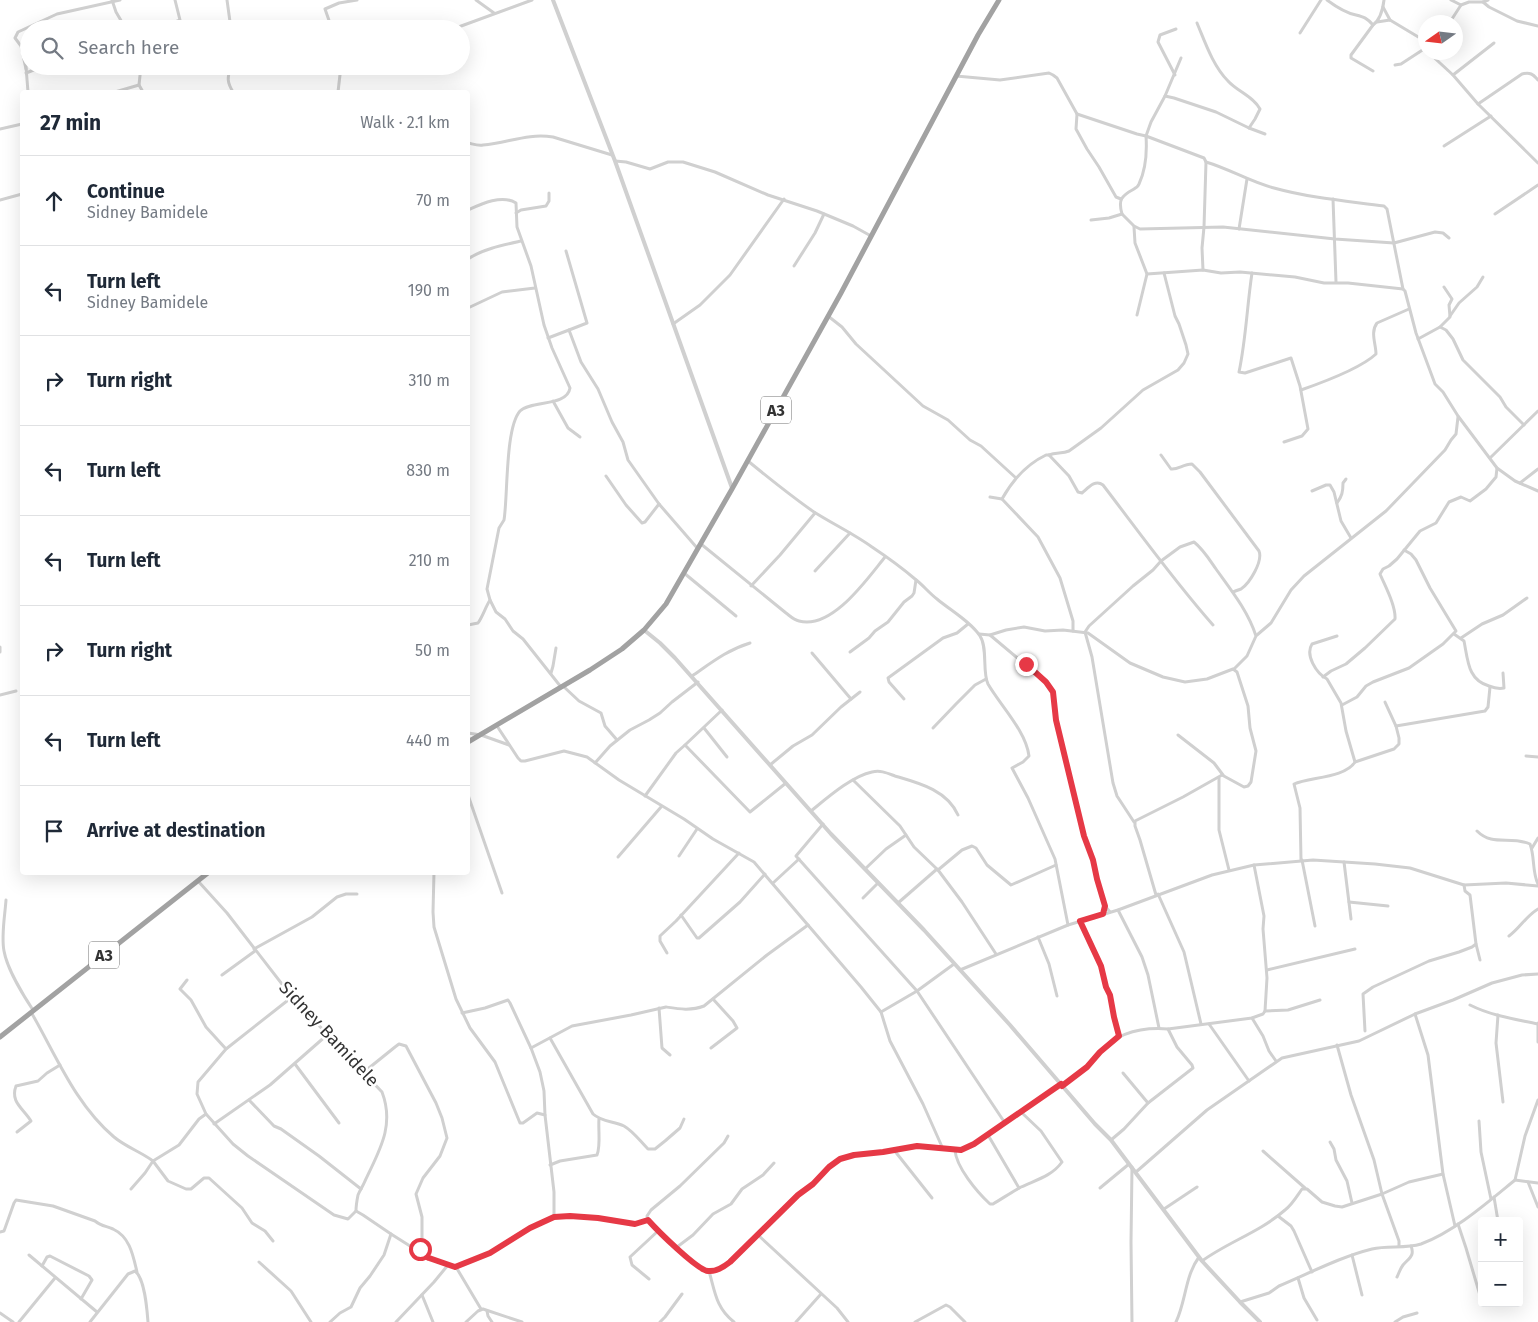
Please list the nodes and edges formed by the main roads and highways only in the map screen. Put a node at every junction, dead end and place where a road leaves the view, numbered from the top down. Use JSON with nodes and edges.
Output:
{"nodes":[{"id":1,"x":999,"y":0,"type":"edge"},
{"id":2,"x":470,"y":741,"type":"edge"},
{"id":3,"x":205,"y":875,"type":"edge"},
{"id":4,"x":0,"y":1037,"type":"edge"}],
"edges":[{"from":1,"to":2,"type":"highway","number":"A3"},
{"from":3,"to":4,"type":"highway","number":"A3"}]}
